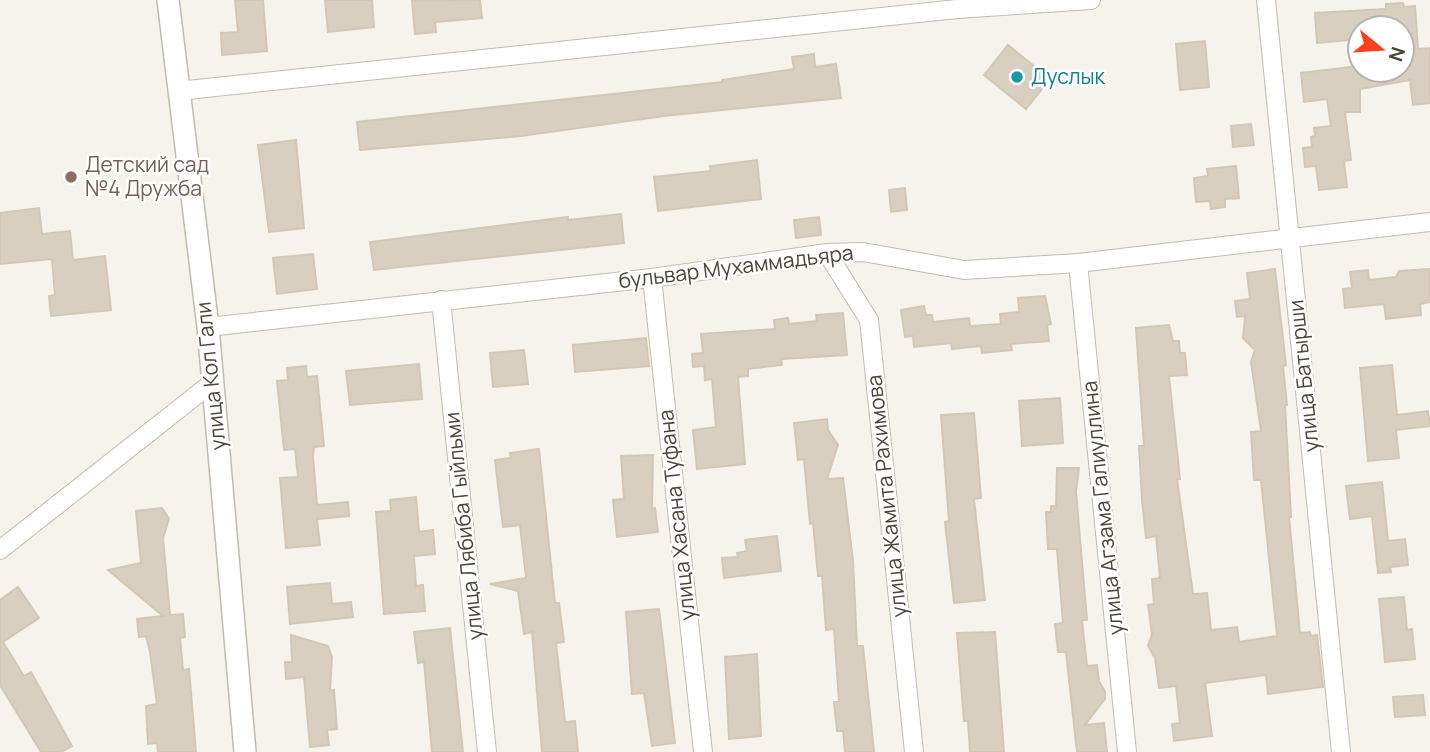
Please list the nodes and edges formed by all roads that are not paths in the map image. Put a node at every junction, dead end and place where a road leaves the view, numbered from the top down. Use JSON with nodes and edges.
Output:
{"nodes":[{"id":1,"x":168,"y":0,"type":"edge"},
{"id":2,"x":1091,"y":0,"type":"edge"},
{"id":3,"x":1266,"y":0,"type":"edge"},
{"id":4,"x":957,"y":5,"type":"edge"},
{"id":5,"x":178,"y":91,"type":"junction"},
{"id":6,"x":1430,"y":222,"type":"edge"},
{"id":7,"x":1290,"y":240,"type":"junction"},
{"id":8,"x":827,"y":253,"type":"junction"},
{"id":9,"x":1078,"y":263,"type":"junction"},
{"id":10,"x":652,"y":278,"type":"junction"},
{"id":11,"x":441,"y":300,"type":"junction"},
{"id":12,"x":208,"y":327,"type":"junction"},
{"id":13,"x":214,"y":382,"type":"junction"},
{"id":14,"x":0,"y":551,"type":"edge"},
{"id":15,"x":246,"y":752,"type":"edge"},
{"id":16,"x":487,"y":752,"type":"edge"},
{"id":17,"x":703,"y":752,"type":"edge"},
{"id":18,"x":914,"y":752,"type":"edge"},
{"id":19,"x":1127,"y":752,"type":"edge"},
{"id":20,"x":1341,"y":752,"type":"edge"}],
"edges":[{"from":1,"to":5,"type":"street","name":"улица Кол Гали"},
{"from":2,"to":4,"type":"street"},
{"from":3,"to":7,"type":"street","name":"улица Батырши"},
{"from":4,"to":5,"type":"street"},
{"from":5,"to":12,"type":"street","name":"улица Кол Гали"},
{"from":6,"to":7,"type":"street","name":"бульвар Мухаммадьяра"},
{"from":7,"to":9,"type":"street","name":"бульвар Мухаммадьяра"},
{"from":7,"to":20,"type":"street","name":"улица Батырши"},
{"from":8,"to":9,"type":"street","name":"бульвар Мухаммадьяра"},
{"from":8,"to":10,"type":"street","name":"бульвар Мухаммадьяра"},
{"from":8,"to":18,"type":"street","name":"улица Жамита Рахимова"},
{"from":9,"to":19,"type":"street","name":"улица Агзама Галиуллина"},
{"from":10,"to":11,"type":"street","name":"бульвар Мухаммадьяра"},
{"from":10,"to":17,"type":"street","name":"улица Хасана Туфана"},
{"from":11,"to":12,"type":"street","name":"бульвар Мухаммадьяра"},
{"from":11,"to":16,"type":"street","name":"улица Лябиба Гыйльми"},
{"from":12,"to":13,"type":"street","name":"улица Кол Гали"},
{"from":13,"to":14,"type":"street"},
{"from":13,"to":15,"type":"street","name":"улица Кол Гали"}]}
